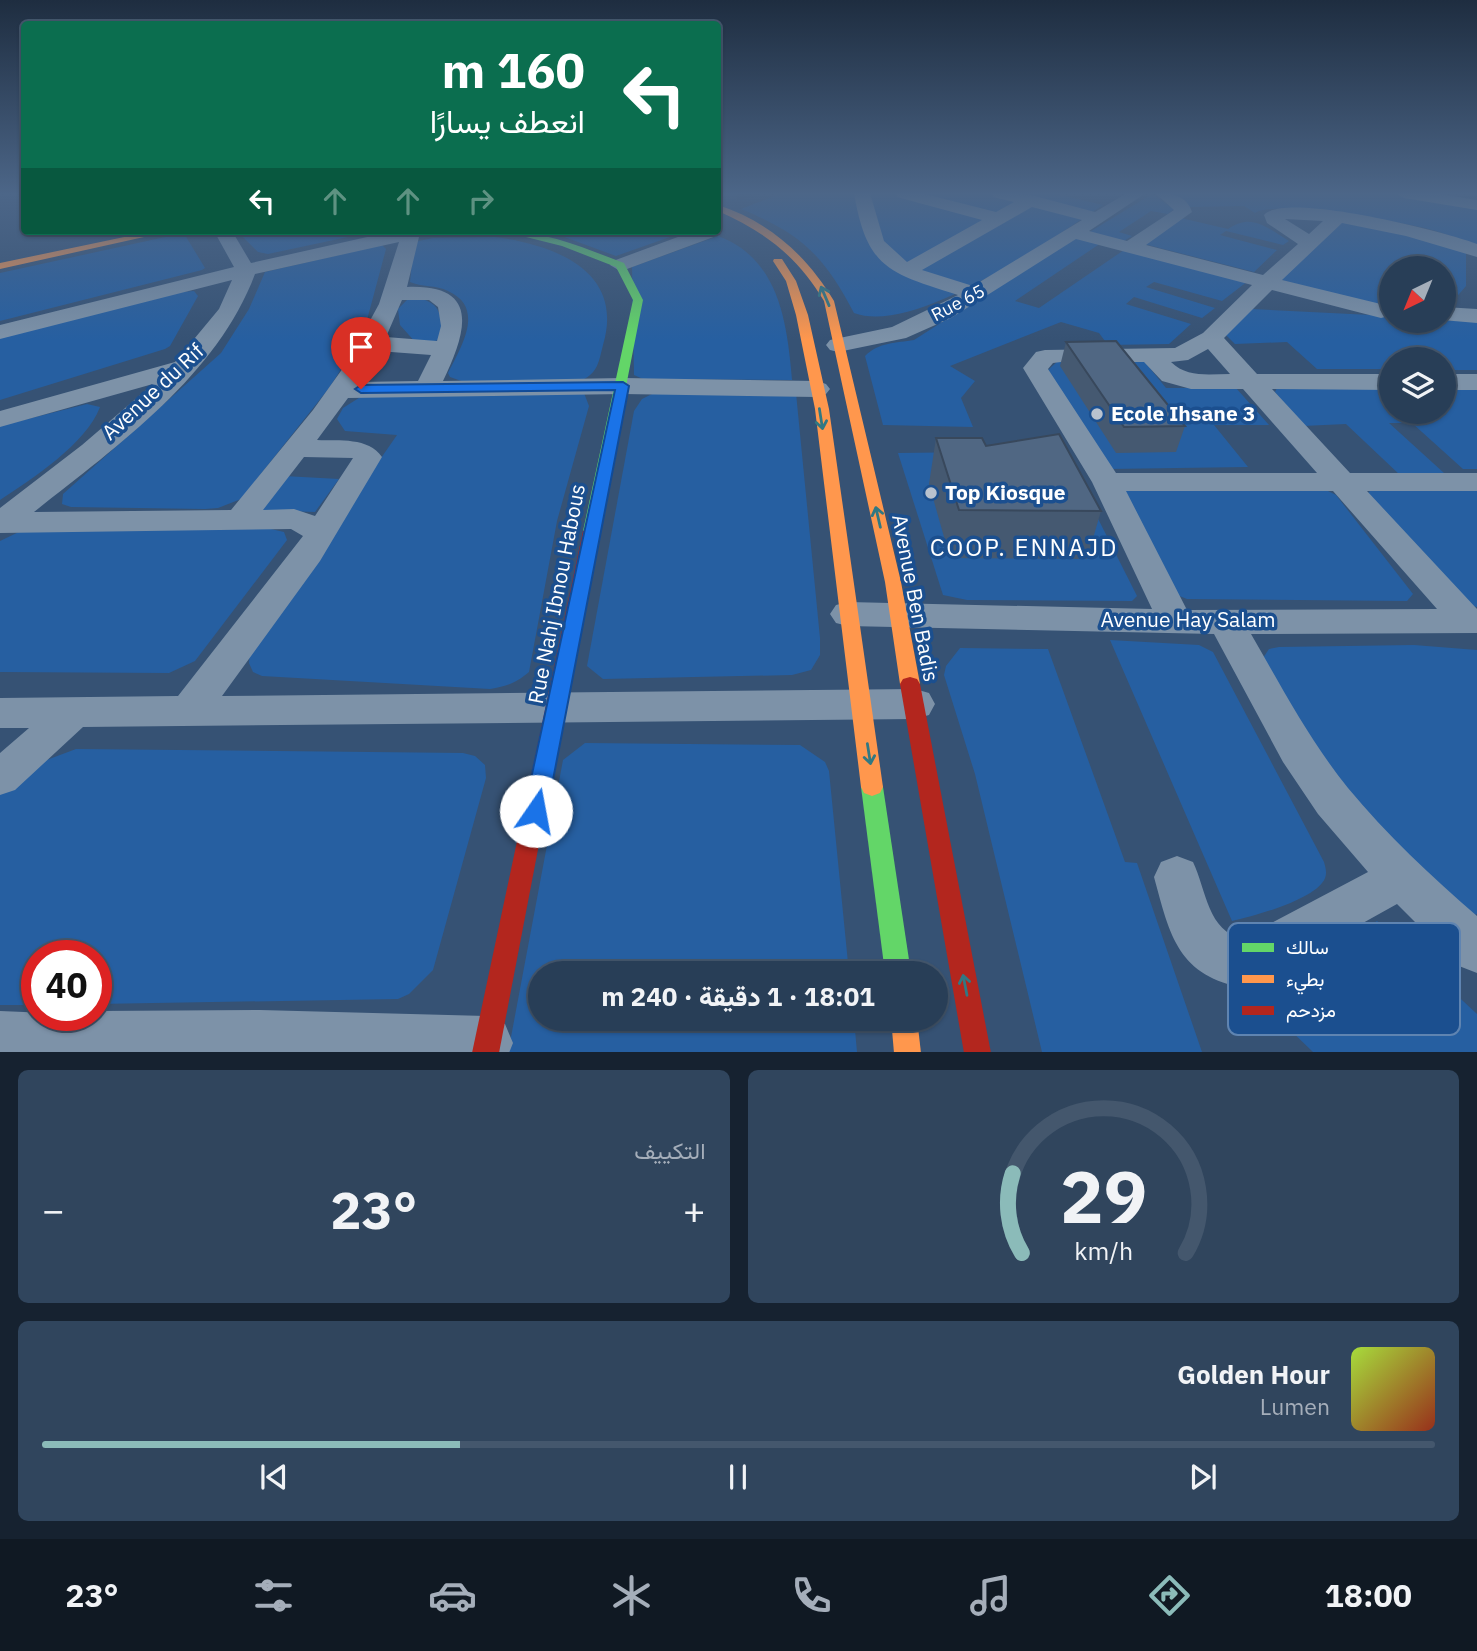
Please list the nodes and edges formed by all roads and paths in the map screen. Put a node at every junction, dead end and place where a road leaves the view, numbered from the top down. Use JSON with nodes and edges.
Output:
{"nodes":[{"id":1,"x":80,"y":242,"type":"edge"},
{"id":2,"x":113,"y":242,"type":"edge"},
{"id":3,"x":229,"y":242,"type":"edge"},
{"id":4,"x":373,"y":242,"type":"edge"},
{"id":5,"x":413,"y":242,"type":"edge"},
{"id":6,"x":565,"y":242,"type":"edge"},
{"id":7,"x":678,"y":242,"type":"edge"},
{"id":8,"x":745,"y":242,"type":"edge"},
{"id":9,"x":785,"y":242,"type":"edge"},
{"id":10,"x":875,"y":242,"type":"edge"},
{"id":11,"x":957,"y":242,"type":"edge"},
{"id":12,"x":1060,"y":242,"type":"edge"},
{"id":13,"x":1110,"y":242,"type":"edge"},
{"id":14,"x":1137,"y":242,"type":"edge"},
{"id":15,"x":1308,"y":242,"type":"edge"},
{"id":16,"x":1454,"y":242,"type":"edge"},
{"id":17,"x":1130,"y":247,"type":"junction"},
{"id":18,"x":1477,"y":251,"type":"edge"},
{"id":19,"x":0,"y":259,"type":"edge"},
{"id":20,"x":620,"y":265,"type":"junction"},
{"id":21,"x":0,"y":266,"type":"edge"},
{"id":22,"x":246,"y":271,"type":"junction"},
{"id":23,"x":905,"y":271,"type":"junction"},
{"id":24,"x":1268,"y":282,"type":"junction"},
{"id":25,"x":393,"y":294,"type":"junction"},
{"id":26,"x":977,"y":294,"type":"junction"},
{"id":27,"x":1247,"y":301,"type":"junction"},
{"id":28,"x":1379,"y":309,"type":"edge"},
{"id":29,"x":1379,"y":310,"type":"edge"},
{"id":30,"x":1456,"y":315,"type":"edge"},
{"id":31,"x":1477,"y":316,"type":"edge"},
{"id":32,"x":0,"y":332,"type":"edge"},
{"id":33,"x":1211,"y":338,"type":"junction"},
{"id":34,"x":370,"y":343,"type":"junction"},
{"id":35,"x":838,"y":345,"type":"junction"},
{"id":36,"x":444,"y":349,"type":"junction"},
{"id":37,"x":1152,"y":357,"type":"junction"},
{"id":38,"x":183,"y":368,"type":"junction"},
{"id":39,"x":1253,"y":382,"type":"junction"},
{"id":40,"x":1379,"y":382,"type":"edge"},
{"id":41,"x":1456,"y":382,"type":"edge"},
{"id":42,"x":1477,"y":382,"type":"edge"},
{"id":43,"x":623,"y":386,"type":"junction"},
{"id":44,"x":427,"y":388,"type":"junction"},
{"id":45,"x":817,"y":389,"type":"junction"},
{"id":46,"x":340,"y":390,"type":"junction"},
{"id":47,"x":0,"y":419,"type":"edge"},
{"id":48,"x":294,"y":448,"type":"junction"},
{"id":49,"x":1343,"y":481,"type":"junction"},
{"id":50,"x":1107,"y":482,"type":"junction"},
{"id":51,"x":1477,"y":482,"type":"edge"},
{"id":52,"x":240,"y":519,"type":"junction"},
{"id":53,"x":1,"y":522,"type":"edge"},
{"id":54,"x":319,"y":535,"type":"junction"},
{"id":55,"x":899,"y":613,"type":"junction"},
{"id":56,"x":848,"y":614,"type":"junction"},
{"id":57,"x":1472,"y":620,"type":"edge"},
{"id":58,"x":1225,"y":621,"type":"junction"},
{"id":59,"x":1175,"y":622,"type":"junction"},
{"id":60,"x":915,"y":704,"type":"junction"},
{"id":61,"x":861,"y":706,"type":"junction"},
{"id":62,"x":557,"y":709,"type":"junction"},
{"id":63,"x":188,"y":712,"type":"junction"},
{"id":64,"x":0,"y":713,"type":"edge"},
{"id":65,"x":72,"y":714,"type":"junction"},
{"id":66,"x":0,"y":778,"type":"edge"},
{"id":67,"x":1177,"y":877,"type":"dead end"},
{"id":68,"x":1403,"y":877,"type":"junction"},
{"id":69,"x":1318,"y":923,"type":"edge"},
{"id":70,"x":1450,"y":923,"type":"edge"},
{"id":71,"x":1460,"y":932,"type":"edge"},
{"id":72,"x":1477,"y":949,"type":"edge"},
{"id":73,"x":896,"y":961,"type":"edge"},
{"id":74,"x":1228,"y":962,"type":"edge"},
{"id":75,"x":906,"y":1031,"type":"edge"},
{"id":76,"x":0,"y":1038,"type":"edge"},
{"id":77,"x":75,"y":1045,"type":"edge"},
{"id":78,"x":486,"y":1048,"type":"edge"},
{"id":79,"x":908,"y":1052,"type":"edge"},
{"id":80,"x":978,"y":1052,"type":"edge"}],
"edges":[{"from":1,"to":19,"type":"main road"},
{"from":2,"to":21,"type":"main road"},
{"from":3,"to":22,"type":"street"},
{"from":4,"to":22,"type":"street"},
{"from":5,"to":25,"type":"street"},
{"from":6,"to":20,"type":"main road"},
{"from":7,"to":20,"type":"street"},
{"from":8,"to":45,"type":"main road"},
{"from":35,"to":9,"type":"main road","name":"Avenue Ben Badis","one_way":true},
{"from":10,"to":23,"type":"street"},
{"from":11,"to":23,"type":"street"},
{"from":12,"to":26,"type":"street","name":"Rue 65"},
{"from":13,"to":17,"type":"street"},
{"from":14,"to":17,"type":"street"},
{"from":15,"to":24,"type":"street"},
{"from":16,"to":18,"type":"street"},
{"from":17,"to":24,"type":"street"},
{"from":20,"to":43,"type":"main road","name":"Rue Nahj Ibnou Habous"},
{"from":22,"to":32,"type":"street"},
{"from":22,"to":38,"type":"street","name":"Avenue du Rif"},
{"from":23,"to":26,"type":"street"},
{"from":24,"to":27,"type":"street"},
{"from":24,"to":28,"type":"street"},
{"from":25,"to":34,"type":"street"},
{"from":25,"to":36,"type":"street"},
{"from":26,"to":35,"type":"street","name":"Rue 65"},
{"from":27,"to":29,"type":"street"},
{"from":27,"to":33,"type":"street"},
{"from":30,"to":31,"type":"street"},
{"from":33,"to":37,"type":"street"},
{"from":33,"to":39,"type":"street"},
{"from":34,"to":36,"type":"street"},
{"from":34,"to":46,"type":"street"},
{"from":55,"to":35,"type":"main road","name":"Avenue Ben Badis","one_way":true},
{"from":36,"to":44,"type":"street"},
{"from":37,"to":39,"type":"street"},
{"from":37,"to":50,"type":"street"},
{"from":38,"to":47,"type":"street"},
{"from":38,"to":53,"type":"street","name":"Avenue du Rif"},
{"from":39,"to":40,"type":"street"},
{"from":39,"to":49,"type":"street"},
{"from":41,"to":42,"type":"street"},
{"from":43,"to":44,"type":"street"},
{"from":43,"to":45,"type":"street"},
{"from":43,"to":62,"type":"main road","name":"Rue Nahj Ibnou Habous"},
{"from":44,"to":46,"type":"street"},
{"from":45,"to":56,"type":"main road","one_way":true},
{"from":46,"to":48,"type":"street"},
{"from":48,"to":52,"type":"street"},
{"from":48,"to":54,"type":"street"},
{"from":49,"to":50,"type":"street"},
{"from":49,"to":51,"type":"street"},
{"from":49,"to":57,"type":"street"},
{"from":50,"to":59,"type":"street"},
{"from":52,"to":53,"type":"street"},
{"from":52,"to":54,"type":"street"},
{"from":54,"to":63,"type":"street"},
{"from":55,"to":56,"type":"street","name":"Avenue Hay Salam"},
{"from":55,"to":59,"type":"street","name":"Avenue Hay Salam"},
{"from":55,"to":60,"type":"main road","name":"Avenue Ben Badis"},
{"from":56,"to":61,"type":"main road"},
{"from":57,"to":58,"type":"street","name":"Avenue Hay Salam"},
{"from":58,"to":59,"type":"street","name":"Avenue Hay Salam"},
{"from":58,"to":68,"type":"street"},
{"from":60,"to":61,"type":"street"},
{"from":80,"to":60,"type":"main road","name":"Avenue Ben Badis","one_way":true},
{"from":61,"to":62,"type":"street"},
{"from":61,"to":73,"type":"main road","one_way":true},
{"from":62,"to":63,"type":"street"},
{"from":62,"to":78,"type":"main road","name":"Rue Nahj Ibnou Habous"},
{"from":63,"to":65,"type":"street"},
{"from":64,"to":65,"type":"street"},
{"from":65,"to":66,"type":"street"},
{"from":67,"to":74,"type":"street"},
{"from":68,"to":69,"type":"street"},
{"from":68,"to":70,"type":"street"},
{"from":71,"to":72,"type":"street"},
{"from":75,"to":79,"type":"main road"},
{"from":76,"to":77,"type":"street"},
{"from":77,"to":78,"type":"street"}]}
